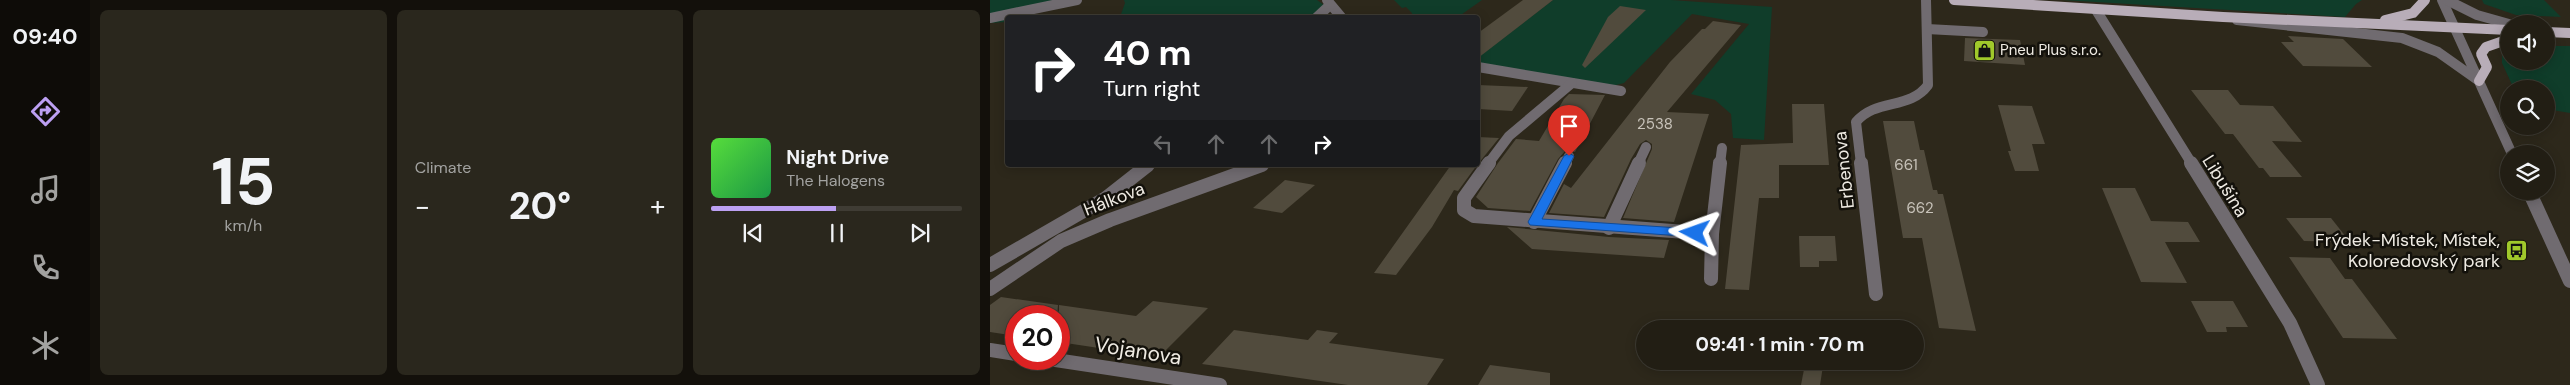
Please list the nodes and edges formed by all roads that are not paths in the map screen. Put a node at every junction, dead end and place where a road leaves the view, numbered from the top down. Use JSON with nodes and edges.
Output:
{"nodes":[{"id":1,"x":1077,"y":0,"type":"edge"},
{"id":2,"x":1926,"y":0,"type":"edge"},
{"id":3,"x":1954,"y":0,"type":"edge"},
{"id":4,"x":2425,"y":0,"type":"edge"},
{"id":5,"x":2442,"y":0,"type":"edge"},
{"id":6,"x":2447,"y":0,"type":"edge"},
{"id":7,"x":1329,"y":3,"type":"edge"},
{"id":8,"x":2096,"y":10,"type":"junction"},
{"id":9,"x":1319,"y":15,"type":"edge"},
{"id":10,"x":1339,"y":15,"type":"edge"},
{"id":11,"x":2223,"y":17,"type":"junction"},
{"id":12,"x":990,"y":18,"type":"edge"},
{"id":13,"x":2500,"y":21,"type":"edge"},
{"id":14,"x":2358,"y":24,"type":"junction"},
{"id":15,"x":2455,"y":28,"type":"junction"},
{"id":16,"x":1927,"y":29,"type":"junction"},
{"id":17,"x":2500,"y":30,"type":"edge"},
{"id":18,"x":2555,"y":31,"type":"edge"},
{"id":19,"x":1983,"y":32,"type":"dead end"},
{"id":20,"x":2570,"y":32,"type":"edge"},
{"id":21,"x":2500,"y":42,"type":"edge"},
{"id":22,"x":1480,"y":67,"type":"edge"},
{"id":23,"x":2479,"y":80,"type":"junction"},
{"id":24,"x":1572,"y":83,"type":"junction"},
{"id":25,"x":1621,"y":91,"type":"dead end"},
{"id":26,"x":2508,"y":145,"type":"edge"},
{"id":27,"x":1646,"y":147,"type":"dead end"},
{"id":28,"x":1722,"y":148,"type":"dead end"},
{"id":29,"x":1569,"y":156,"type":"dead end"},
{"id":30,"x":1145,"y":167,"type":"edge"},
{"id":31,"x":1256,"y":167,"type":"edge"},
{"id":32,"x":2533,"y":200,"type":"edge"},
{"id":33,"x":1534,"y":222,"type":"junction"},
{"id":34,"x":1609,"y":228,"type":"junction"},
{"id":35,"x":1712,"y":234,"type":"junction"},
{"id":36,"x":990,"y":265,"type":"edge"},
{"id":37,"x":1711,"y":279,"type":"dead end"},
{"id":38,"x":2570,"y":281,"type":"edge"},
{"id":39,"x":990,"y":289,"type":"edge"},
{"id":40,"x":1876,"y":294,"type":"dead end"},
{"id":41,"x":990,"y":350,"type":"edge"},
{"id":42,"x":1005,"y":352,"type":"edge"},
{"id":43,"x":1070,"y":362,"type":"edge"},
{"id":44,"x":1220,"y":385,"type":"edge"},
{"id":45,"x":2318,"y":385,"type":"edge"}],
"edges":[{"from":1,"to":12,"type":"street"},
{"from":2,"to":16,"type":"street","name":"Erbenova"},
{"from":3,"to":8,"type":"main road"},
{"from":4,"to":14,"type":"main road"},
{"from":5,"to":15,"type":"street"},
{"from":6,"to":13,"type":"street"},
{"from":7,"to":9,"type":"street"},
{"from":7,"to":10,"type":"street"},
{"from":8,"to":11,"type":"main road"},
{"from":8,"to":45,"type":"street","name":"Libušina"},
{"from":11,"to":14,"type":"main road"},
{"from":11,"to":23,"type":"street"},
{"from":14,"to":15,"type":"main road"},
{"from":15,"to":17,"type":"main road"},
{"from":15,"to":23,"type":"street"},
{"from":16,"to":19,"type":"street"},
{"from":16,"to":40,"type":"street","name":"Erbenova"},
{"from":18,"to":20,"type":"main road"},
{"from":21,"to":23,"type":"main road"},
{"from":22,"to":24,"type":"street"},
{"from":23,"to":26,"type":"street"},
{"from":24,"to":25,"type":"street"},
{"from":24,"to":33,"type":"street"},
{"from":27,"to":34,"type":"street"},
{"from":28,"to":35,"type":"street"},
{"from":29,"to":33,"type":"street"},
{"from":30,"to":36,"type":"street"},
{"from":31,"to":39,"type":"street","name":"Hálkova"},
{"from":32,"to":38,"type":"street"},
{"from":33,"to":34,"type":"street"},
{"from":34,"to":35,"type":"street"},
{"from":35,"to":37,"type":"street"},
{"from":41,"to":42,"type":"street"},
{"from":43,"to":44,"type":"street","name":"Vojanova"}]}
